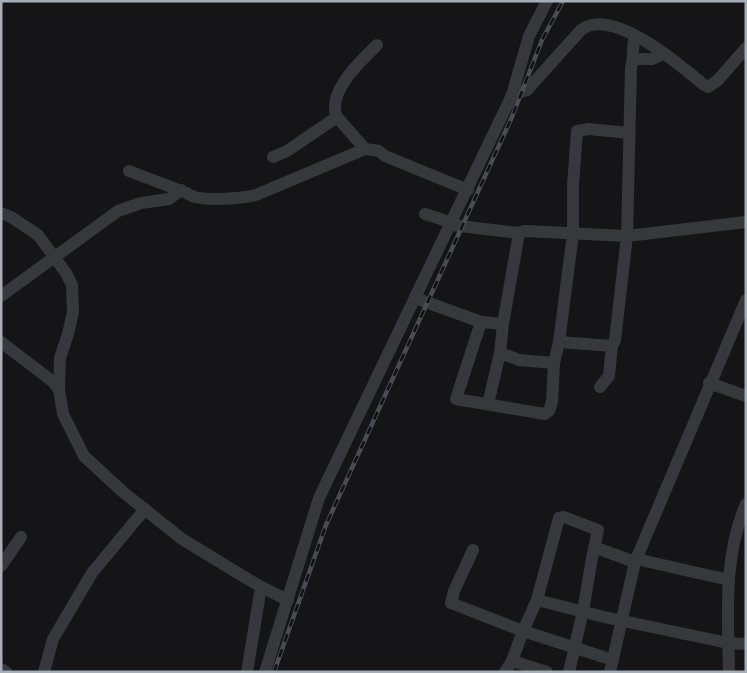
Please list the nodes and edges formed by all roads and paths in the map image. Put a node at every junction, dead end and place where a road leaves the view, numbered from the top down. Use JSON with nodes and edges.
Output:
{"nodes":[{"id":1,"x":547,"y":1,"type":"edge"},
{"id":2,"x":635,"y":36,"type":"junction"},
{"id":3,"x":378,"y":45,"type":"dead end"},
{"id":4,"x":746,"y":48,"type":"edge"},
{"id":5,"x":663,"y":54,"type":"junction"},
{"id":6,"x":633,"y":59,"type":"junction"},
{"id":7,"x":512,"y":95,"type":"junction"},
{"id":8,"x":337,"y":117,"type":"junction"},
{"id":9,"x":629,"y":133,"type":"junction"},
{"id":10,"x":364,"y":149,"type":"junction"},
{"id":11,"x":273,"y":157,"type":"dead end"},
{"id":12,"x":129,"y":171,"type":"dead end"},
{"id":13,"x":181,"y":190,"type":"junction"},
{"id":14,"x":468,"y":190,"type":"junction"},
{"id":15,"x":1,"y":213,"type":"edge"},
{"id":16,"x":425,"y":214,"type":"dead end"},
{"id":17,"x":746,"y":222,"type":"edge"},
{"id":18,"x":451,"y":225,"type":"junction"},
{"id":19,"x":519,"y":233,"type":"junction"},
{"id":20,"x":573,"y":234,"type":"junction"},
{"id":21,"x":627,"y":236,"type":"junction"},
{"id":22,"x":54,"y":256,"type":"junction"},
{"id":23,"x":1,"y":296,"type":"edge"},
{"id":24,"x":416,"y":298,"type":"junction"},
{"id":25,"x":746,"y":300,"type":"edge"},
{"id":26,"x":481,"y":322,"type":"junction"},
{"id":27,"x":503,"y":324,"type":"junction"},
{"id":28,"x":1,"y":342,"type":"edge"},
{"id":29,"x":559,"y":342,"type":"junction"},
{"id":30,"x":612,"y":346,"type":"junction"},
{"id":31,"x":500,"y":354,"type":"junction"},
{"id":32,"x":554,"y":363,"type":"junction"},
{"id":33,"x":710,"y":383,"type":"junction"},
{"id":34,"x":600,"y":387,"type":"dead end"},
{"id":35,"x":59,"y":388,"type":"junction"},
{"id":36,"x":746,"y":396,"type":"edge"},
{"id":37,"x":488,"y":404,"type":"junction"},
{"id":38,"x":746,"y":504,"type":"edge"},
{"id":39,"x":145,"y":509,"type":"junction"},
{"id":40,"x":21,"y":537,"type":"dead end"},
{"id":41,"x":594,"y":547,"type":"junction"},
{"id":42,"x":473,"y":550,"type":"dead end"},
{"id":43,"x":636,"y":561,"type":"junction"},
{"id":44,"x":1,"y":566,"type":"edge"},
{"id":45,"x":729,"y":580,"type":"junction"},
{"id":46,"x":261,"y":587,"type":"junction"},
{"id":47,"x":288,"y":600,"type":"junction"},
{"id":48,"x":537,"y":600,"type":"junction"},
{"id":49,"x":584,"y":611,"type":"junction"},
{"id":50,"x":621,"y":620,"type":"junction"},
{"id":51,"x":523,"y":630,"type":"junction"},
{"id":52,"x":728,"y":643,"type":"junction"},
{"id":53,"x":746,"y":644,"type":"edge"},
{"id":54,"x":574,"y":647,"type":"junction"},
{"id":55,"x":509,"y":666,"type":"edge"},
{"id":56,"x":612,"y":666,"type":"edge"},
{"id":57,"x":1,"y":669,"type":"edge"},
{"id":58,"x":6,"y":672,"type":"edge"},
{"id":59,"x":44,"y":672,"type":"edge"},
{"id":60,"x":248,"y":672,"type":"edge"},
{"id":61,"x":265,"y":672,"type":"edge"},
{"id":62,"x":547,"y":672,"type":"edge"},
{"id":63,"x":569,"y":672,"type":"edge"},
{"id":64,"x":729,"y":672,"type":"edge"}],
"edges":[{"from":1,"to":7,"type":"street"},
{"from":2,"to":5,"type":"street"},
{"from":2,"to":6,"type":"street"},
{"from":2,"to":7,"type":"street"},
{"from":3,"to":8,"type":"street"},
{"from":4,"to":5,"type":"street"},
{"from":5,"to":6,"type":"street"},
{"from":6,"to":9,"type":"street"},
{"from":7,"to":14,"type":"street"},
{"from":8,"to":10,"type":"street"},
{"from":8,"to":11,"type":"street"},
{"from":9,"to":20,"type":"street"},
{"from":9,"to":21,"type":"street"},
{"from":10,"to":13,"type":"street"},
{"from":10,"to":14,"type":"street"},
{"from":12,"to":13,"type":"street"},
{"from":13,"to":22,"type":"street"},
{"from":14,"to":18,"type":"street"},
{"from":15,"to":22,"type":"street"},
{"from":16,"to":18,"type":"street"},
{"from":17,"to":21,"type":"street"},
{"from":18,"to":19,"type":"street"},
{"from":18,"to":24,"type":"street"},
{"from":19,"to":20,"type":"street"},
{"from":19,"to":27,"type":"street"},
{"from":20,"to":21,"type":"street"},
{"from":20,"to":29,"type":"street"},
{"from":21,"to":30,"type":"street"},
{"from":22,"to":23,"type":"street"},
{"from":22,"to":35,"type":"street"},
{"from":24,"to":26,"type":"street"},
{"from":24,"to":47,"type":"street"},
{"from":25,"to":33,"type":"street"},
{"from":26,"to":27,"type":"street"},
{"from":26,"to":37,"type":"street"},
{"from":27,"to":31,"type":"street"},
{"from":28,"to":35,"type":"street"},
{"from":29,"to":30,"type":"street"},
{"from":29,"to":32,"type":"street"},
{"from":30,"to":34,"type":"street"},
{"from":31,"to":32,"type":"street"},
{"from":31,"to":37,"type":"street"},
{"from":32,"to":37,"type":"street"},
{"from":33,"to":36,"type":"street"},
{"from":33,"to":43,"type":"street"},
{"from":35,"to":39,"type":"street"},
{"from":38,"to":45,"type":"street"},
{"from":39,"to":46,"type":"street"},
{"from":39,"to":59,"type":"street"},
{"from":40,"to":44,"type":"street"},
{"from":41,"to":43,"type":"street"},
{"from":41,"to":48,"type":"street"},
{"from":41,"to":49,"type":"street"},
{"from":42,"to":51,"type":"street"},
{"from":43,"to":45,"type":"street"},
{"from":43,"to":50,"type":"street"},
{"from":45,"to":52,"type":"street"},
{"from":46,"to":47,"type":"street"},
{"from":46,"to":60,"type":"street"},
{"from":47,"to":61,"type":"street"},
{"from":48,"to":49,"type":"street"},
{"from":48,"to":51,"type":"street"},
{"from":49,"to":50,"type":"street"},
{"from":49,"to":54,"type":"street"},
{"from":50,"to":52,"type":"street"},
{"from":50,"to":56,"type":"street"},
{"from":51,"to":54,"type":"street"},
{"from":51,"to":55,"type":"street"},
{"from":52,"to":53,"type":"street"},
{"from":52,"to":64,"type":"street"},
{"from":54,"to":56,"type":"street"},
{"from":54,"to":63,"type":"street"},
{"from":55,"to":62,"type":"street"},
{"from":57,"to":58,"type":"street"}]}
